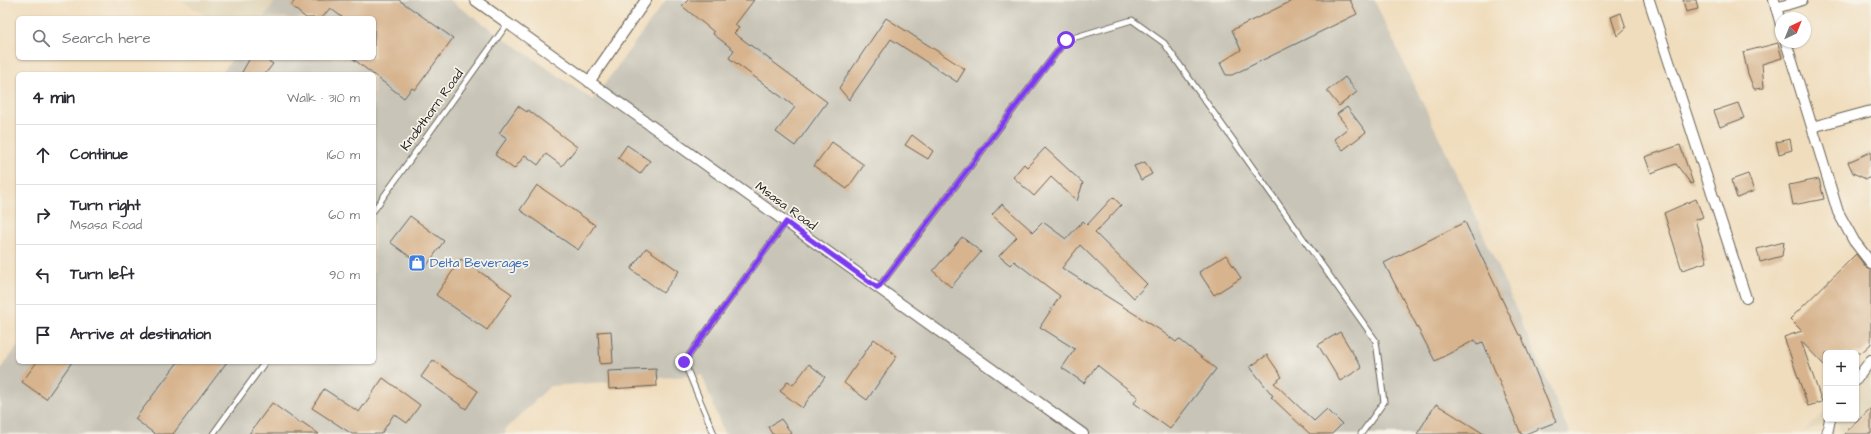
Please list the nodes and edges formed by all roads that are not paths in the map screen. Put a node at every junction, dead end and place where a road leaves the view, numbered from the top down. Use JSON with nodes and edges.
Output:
{"nodes":[{"id":1,"x":475,"y":0,"type":"edge"},
{"id":2,"x":646,"y":0,"type":"edge"},
{"id":3,"x":1649,"y":0,"type":"edge"},
{"id":4,"x":1802,"y":0,"type":"edge"},
{"id":5,"x":1775,"y":4,"type":"edge"},
{"id":6,"x":508,"y":23,"type":"junction"},
{"id":7,"x":1788,"y":48,"type":"edge"},
{"id":8,"x":589,"y":82,"type":"junction"},
{"id":9,"x":1871,"y":111,"type":"edge"},
{"id":10,"x":1812,"y":126,"type":"junction"},
{"id":11,"x":376,"y":207,"type":"edge"},
{"id":12,"x":786,"y":222,"type":"junction"},
{"id":13,"x":1871,"y":263,"type":"edge"},
{"id":14,"x":878,"y":288,"type":"junction"},
{"id":15,"x":1746,"y":298,"type":"dead end"},
{"id":16,"x":1871,"y":360,"type":"edge"},
{"id":17,"x":264,"y":364,"type":"edge"},
{"id":18,"x":1859,"y":376,"type":"edge"},
{"id":19,"x":1829,"y":422,"type":"edge"},
{"id":20,"x":213,"y":434,"type":"edge"},
{"id":21,"x":714,"y":434,"type":"edge"},
{"id":22,"x":1083,"y":434,"type":"edge"},
{"id":23,"x":1361,"y":434,"type":"edge"},
{"id":24,"x":1827,"y":434,"type":"edge"}],
"edges":[{"from":1,"to":6,"type":"street","name":"Msasa Road"},
{"from":2,"to":8,"type":"street"},
{"from":3,"to":15,"type":"street"},
{"from":4,"to":5,"type":"street"},
{"from":6,"to":8,"type":"street","name":"Msasa Road"},
{"from":6,"to":11,"type":"lane","name":"Knobthorn Road"},
{"from":7,"to":10,"type":"street"},
{"from":8,"to":12,"type":"street","name":"Msasa Road"},
{"from":9,"to":10,"type":"street"},
{"from":10,"to":13,"type":"street"},
{"from":12,"to":14,"type":"street","name":"Msasa Road"},
{"from":12,"to":21,"type":"lane"},
{"from":14,"to":22,"type":"street","name":"Msasa Road"},
{"from":14,"to":23,"type":"lane"},
{"from":16,"to":18,"type":"street"},
{"from":17,"to":20,"type":"lane"},
{"from":19,"to":24,"type":"street"}]}
